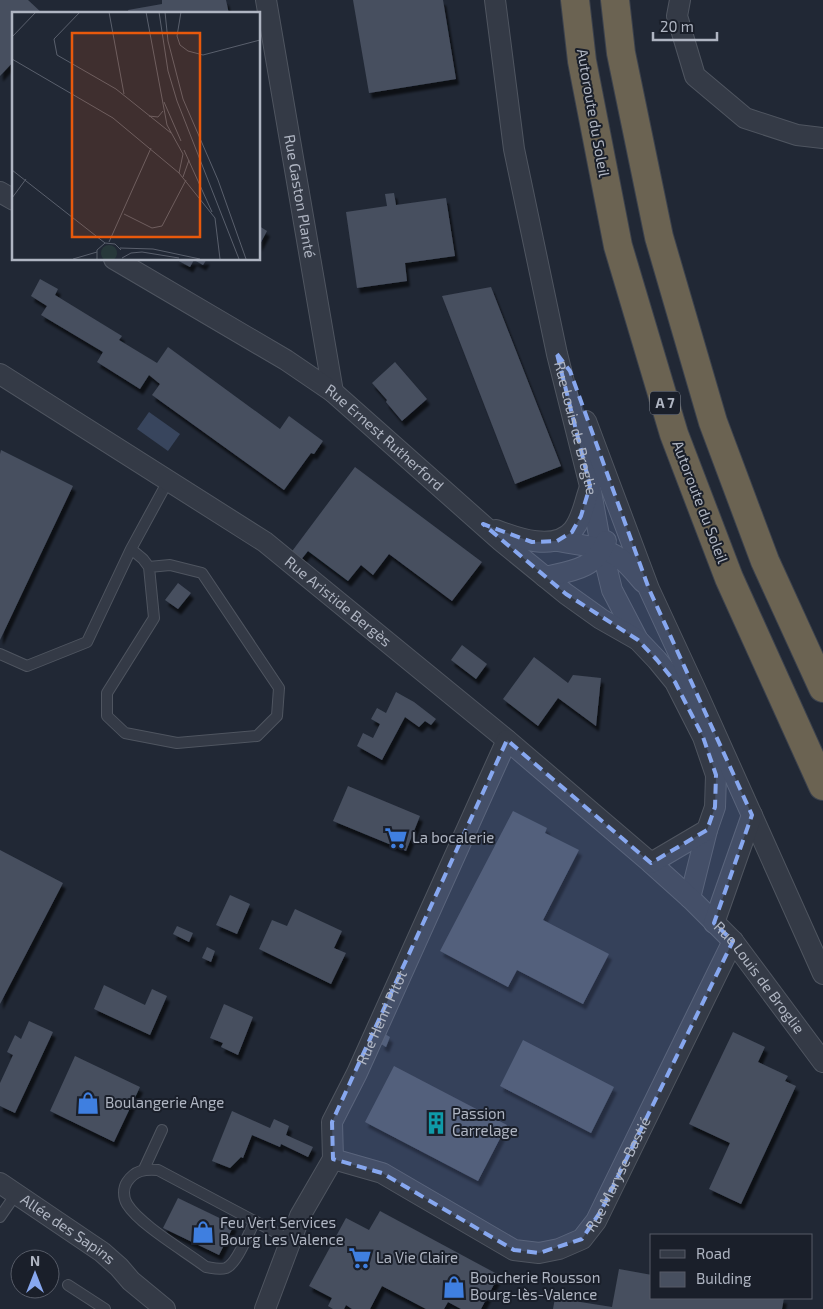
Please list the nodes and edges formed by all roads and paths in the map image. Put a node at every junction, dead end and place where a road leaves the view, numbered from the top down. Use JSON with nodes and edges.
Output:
{"nodes":[{"id":1,"x":266,"y":0,"type":"edge"},
{"id":2,"x":495,"y":0,"type":"edge"},
{"id":3,"x":575,"y":0,"type":"edge"},
{"id":4,"x":615,"y":0,"type":"edge"},
{"id":5,"x":680,"y":0,"type":"edge"},
{"id":6,"x":823,"y":138,"type":"edge"},
{"id":7,"x":0,"y":192,"type":"edge"},
{"id":8,"x":12,"y":199,"type":"edge"},
{"id":9,"x":116,"y":260,"type":"edge"},
{"id":10,"x":557,"y":354,"type":"junction"},
{"id":11,"x":0,"y":374,"type":"edge"},
{"id":12,"x":332,"y":392,"type":"junction"},
{"id":13,"x":168,"y":481,"type":"junction"},
{"id":14,"x":590,"y":486,"type":"junction"},
{"id":15,"x":618,"y":505,"type":"junction"},
{"id":16,"x":483,"y":524,"type":"junction"},
{"id":17,"x":557,"y":541,"type":"junction"},
{"id":18,"x":131,"y":549,"type":"junction"},
{"id":19,"x":602,"y":551,"type":"junction"},
{"id":20,"x":149,"y":567,"type":"junction"},
{"id":21,"x":545,"y":576,"type":"junction"},
{"id":22,"x":649,"y":588,"type":"junction"},
{"id":23,"x":638,"y":640,"type":"junction"},
{"id":24,"x":0,"y":654,"type":"edge"},
{"id":25,"x":823,"y":688,"type":"edge"},
{"id":26,"x":507,"y":740,"type":"junction"},
{"id":27,"x":823,"y":786,"type":"edge"},
{"id":28,"x":752,"y":815,"type":"junction"},
{"id":29,"x":706,"y":830,"type":"junction"},
{"id":30,"x":651,"y":863,"type":"junction"},
{"id":31,"x":690,"y":898,"type":"junction"},
{"id":32,"x":714,"y":923,"type":"junction"},
{"id":33,"x":733,"y":941,"type":"junction"},
{"id":34,"x":823,"y":974,"type":"edge"},
{"id":35,"x":823,"y":1062,"type":"edge"},
{"id":36,"x":162,"y":1130,"type":"dead end"},
{"id":37,"x":332,"y":1159,"type":"junction"},
{"id":38,"x":144,"y":1169,"type":"junction"},
{"id":39,"x":5,"y":1187,"type":"edge"},
{"id":40,"x":0,"y":1217,"type":"edge"},
{"id":41,"x":254,"y":1221,"type":"junction"},
{"id":42,"x":290,"y":1240,"type":"junction"},
{"id":43,"x":131,"y":1281,"type":"junction"},
{"id":44,"x":68,"y":1284,"type":"dead end"},
{"id":45,"x":269,"y":1306,"type":"edge"},
{"id":46,"x":105,"y":1309,"type":"edge"},
{"id":47,"x":142,"y":1309,"type":"edge"},
{"id":48,"x":165,"y":1309,"type":"edge"}],
"edges":[{"from":1,"to":12,"type":"street","name":"Rue Gaston Planté"},
{"from":2,"to":10,"type":"street","name":"Rue Louis de Broglie"},
{"from":3,"to":27,"type":"highway","name":"Autoroute du Soleil","number":"A 7"},
{"from":4,"to":25,"type":"highway"},
{"from":5,"to":6,"type":"street"},
{"from":7,"to":8,"type":"street"},
{"from":9,"to":12,"type":"street","name":"Rue Ernest Rutherford"},
{"from":10,"to":14,"type":"street","name":"Rue Louis de Broglie"},
{"from":10,"to":15,"type":"street"},
{"from":11,"to":13,"type":"street","name":"Rue Aristide Bergès"},
{"from":12,"to":16,"type":"street","name":"Rue Ernest Rutherford"},
{"from":13,"to":18,"type":"lane"},
{"from":13,"to":26,"type":"street","name":"Rue Aristide Bergès"},
{"from":14,"to":17,"type":"street"},
{"from":14,"to":19,"type":"street","name":"Rue Louis de Broglie"},
{"from":15,"to":19,"type":"street"},
{"from":15,"to":22,"type":"street"},
{"from":16,"to":17,"type":"street"},
{"from":16,"to":21,"type":"street","name":"Rue Ernest Rutherford"},
{"from":17,"to":19,"type":"street"},
{"from":18,"to":20,"type":"lane"},
{"from":18,"to":24,"type":"lane"},
{"from":19,"to":21,"type":"street"},
{"from":19,"to":22,"type":"street"},
{"from":19,"to":23,"type":"street","name":"Rue Louis de Broglie"},
{"from":20,"to":20,"type":"lane"},
{"from":21,"to":23,"type":"street","name":"Rue Ernest Rutherford"},
{"from":22,"to":28,"type":"street"},
{"from":23,"to":29,"type":"street","name":"Rue Louis de Broglie"},
{"from":26,"to":30,"type":"street","name":"Rue Aristide Bergès"},
{"from":26,"to":37,"type":"street","name":"Rue Henri Pitot"},
{"from":28,"to":32,"type":"street"},
{"from":28,"to":34,"type":"street"},
{"from":29,"to":30,"type":"street"},
{"from":29,"to":31,"type":"street","name":"Rue Louis de Broglie"},
{"from":30,"to":31,"type":"street","name":"Rue Louis de Broglie"},
{"from":31,"to":32,"type":"street","name":"Rue Louis de Broglie"},
{"from":32,"to":33,"type":"street","name":"Rue Louis de Broglie"},
{"from":33,"to":35,"type":"street","name":"Rue Louis de Broglie"},
{"from":33,"to":37,"type":"street","name":"Rue Maryse Bastié"},
{"from":36,"to":38,"type":"lane"},
{"from":37,"to":42,"type":"street","name":"Rue Henri Pitot"},
{"from":38,"to":41,"type":"lane"},
{"from":38,"to":41,"type":"lane"},
{"from":39,"to":40,"type":"lane"},
{"from":39,"to":43,"type":"street","name":"Allée des Sapins"},
{"from":41,"to":42,"type":"lane"},
{"from":42,"to":45,"type":"street","name":"Rue Henri Pitot"},
{"from":43,"to":47,"type":"street","name":"Allée des Sapins"},
{"from":43,"to":48,"type":"street","name":"Allée des Sapins"},
{"from":44,"to":46,"type":"lane"}]}
